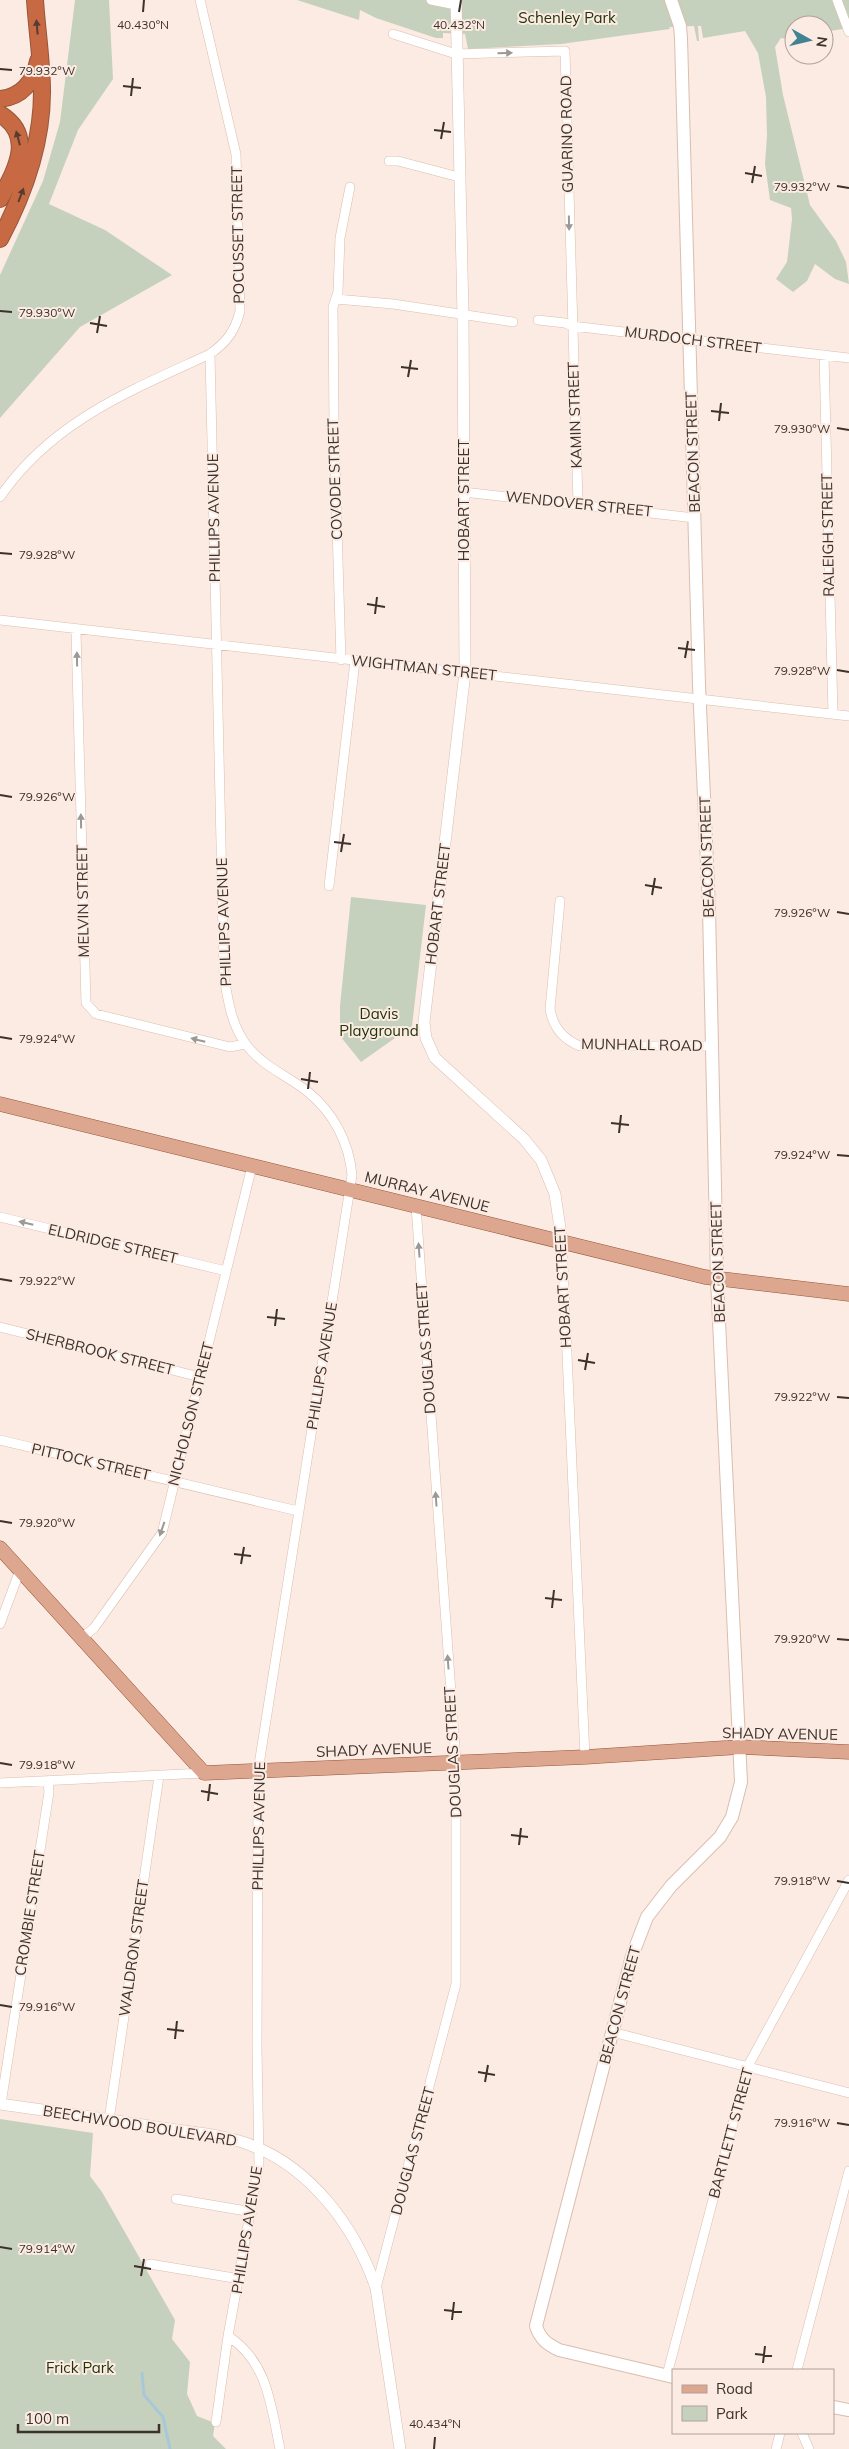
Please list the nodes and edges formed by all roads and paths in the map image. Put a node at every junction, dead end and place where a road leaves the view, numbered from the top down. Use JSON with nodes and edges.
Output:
{"nodes":[{"id":1,"x":35,"y":0,"type":"edge"},
{"id":2,"x":200,"y":0,"type":"edge"},
{"id":3,"x":431,"y":0,"type":"edge"},
{"id":4,"x":671,"y":0,"type":"edge"},
{"id":5,"x":837,"y":0,"type":"edge"},
{"id":6,"x":456,"y":2,"type":"edge"},
{"id":7,"x":849,"y":32,"type":"edge"},
{"id":8,"x":393,"y":34,"type":"dead end"},
{"id":9,"x":39,"y":54,"type":"junction"},
{"id":10,"x":456,"y":54,"type":"junction"},
{"id":11,"x":0,"y":99,"type":"edge"},
{"id":12,"x":0,"y":114,"type":"edge"},
{"id":13,"x":389,"y":161,"type":"dead end"},
{"id":14,"x":459,"y":177,"type":"junction"},
{"id":15,"x":350,"y":187,"type":"dead end"},
{"id":16,"x":0,"y":199,"type":"edge"},
{"id":17,"x":0,"y":239,"type":"edge"},
{"id":18,"x":336,"y":299,"type":"junction"},
{"id":19,"x":463,"y":315,"type":"junction"},
{"id":20,"x":538,"y":320,"type":"dead end"},
{"id":21,"x":513,"y":322,"type":"dead end"},
{"id":22,"x":572,"y":326,"type":"junction"},
{"id":23,"x":690,"y":340,"type":"junction"},
{"id":24,"x":210,"y":354,"type":"junction"},
{"id":25,"x":824,"y":355,"type":"junction"},
{"id":26,"x":849,"y":358,"type":"edge"},
{"id":27,"x":463,"y":492,"type":"junction"},
{"id":28,"x":0,"y":497,"type":"edge"},
{"id":29,"x":578,"y":504,"type":"junction"},
{"id":30,"x":695,"y":518,"type":"junction"},
{"id":31,"x":0,"y":620,"type":"edge"},
{"id":32,"x":76,"y":631,"type":"junction"},
{"id":33,"x":218,"y":645,"type":"junction"},
{"id":34,"x":341,"y":660,"type":"junction"},
{"id":35,"x":355,"y":661,"type":"junction"},
{"id":36,"x":465,"y":672,"type":"junction"},
{"id":37,"x":701,"y":700,"type":"junction"},
{"id":38,"x":833,"y":714,"type":"junction"},
{"id":39,"x":849,"y":716,"type":"edge"},
{"id":40,"x":329,"y":886,"type":"dead end"},
{"id":41,"x":560,"y":902,"type":"dead end"},
{"id":42,"x":245,"y":1044,"type":"junction"},
{"id":43,"x":712,"y":1046,"type":"junction"},
{"id":44,"x":0,"y":1104,"type":"edge"},
{"id":45,"x":252,"y":1166,"type":"junction"},
{"id":46,"x":351,"y":1189,"type":"junction"},
{"id":47,"x":416,"y":1206,"type":"junction"},
{"id":48,"x":0,"y":1217,"type":"edge"},
{"id":49,"x":562,"y":1242,"type":"junction"},
{"id":50,"x":226,"y":1271,"type":"junction"},
{"id":51,"x":717,"y":1279,"type":"junction"},
{"id":52,"x":849,"y":1294,"type":"edge"},
{"id":53,"x":0,"y":1327,"type":"edge"},
{"id":54,"x":200,"y":1377,"type":"junction"},
{"id":55,"x":0,"y":1440,"type":"edge"},
{"id":56,"x":174,"y":1482,"type":"junction"},
{"id":57,"x":298,"y":1512,"type":"junction"},
{"id":58,"x":0,"y":1548,"type":"edge"},
{"id":59,"x":20,"y":1570,"type":"junction"},
{"id":60,"x":0,"y":1624,"type":"edge"},
{"id":61,"x":82,"y":1638,"type":"junction"},
{"id":62,"x":740,"y":1747,"type":"junction"},
{"id":63,"x":849,"y":1752,"type":"edge"},
{"id":64,"x":586,"y":1757,"type":"junction"},
{"id":65,"x":456,"y":1762,"type":"junction"},
{"id":66,"x":258,"y":1771,"type":"junction"},
{"id":67,"x":204,"y":1773,"type":"junction"},
{"id":68,"x":159,"y":1776,"type":"junction"},
{"id":69,"x":48,"y":1781,"type":"junction"},
{"id":70,"x":0,"y":1783,"type":"edge"},
{"id":71,"x":849,"y":1880,"type":"edge"},
{"id":72,"x":612,"y":2032,"type":"junction"},
{"id":73,"x":748,"y":2066,"type":"junction"},
{"id":74,"x":849,"y":2093,"type":"edge"},
{"id":75,"x":0,"y":2104,"type":"edge"},
{"id":76,"x":109,"y":2120,"type":"junction"},
{"id":77,"x":258,"y":2149,"type":"junction"},
{"id":78,"x":849,"y":2171,"type":"edge"},
{"id":79,"x":176,"y":2199,"type":"dead end"},
{"id":80,"x":252,"y":2212,"type":"junction"},
{"id":81,"x":150,"y":2264,"type":"dead end"},
{"id":82,"x":240,"y":2278,"type":"junction"},
{"id":83,"x":376,"y":2288,"type":"junction"},
{"id":84,"x":228,"y":2336,"type":"junction"},
{"id":85,"x":797,"y":2369,"type":"edge"},
{"id":86,"x":670,"y":2376,"type":"edge"},
{"id":87,"x":834,"y":2408,"type":"edge"},
{"id":88,"x":849,"y":2410,"type":"edge"},
{"id":89,"x":216,"y":2422,"type":"dead end"},
{"id":90,"x":780,"y":2434,"type":"edge"},
{"id":91,"x":802,"y":2434,"type":"edge"},
{"id":92,"x":280,"y":2449,"type":"edge"},
{"id":93,"x":400,"y":2449,"type":"edge"},
{"id":94,"x":776,"y":2449,"type":"edge"},
{"id":95,"x":809,"y":2449,"type":"edge"}],
"edges":[{"from":9,"to":1,"type":"highway","one_way":true},
{"from":2,"to":24,"type":"street","name":"POCUSSET STREET"},
{"from":3,"to":6,"type":"street"},
{"from":4,"to":23,"type":"main road","name":"BEACON STREET"},
{"from":5,"to":7,"type":"street"},
{"from":6,"to":10,"type":"street","name":"HOBART STREET"},
{"from":8,"to":10,"type":"street"},
{"from":9,"to":11,"type":"highway"},
{"from":17,"to":9,"type":"highway","one_way":true},
{"from":10,"to":14,"type":"street","name":"HOBART STREET"},
{"from":10,"to":22,"type":"street","name":"GUARINO ROAD","one_way":true},
{"from":16,"to":12,"type":"highway","one_way":true},
{"from":13,"to":14,"type":"street"},
{"from":14,"to":19,"type":"street","name":"HOBART STREET"},
{"from":15,"to":18,"type":"street","name":"COVODE STREET"},
{"from":18,"to":19,"type":"street"},
{"from":18,"to":34,"type":"street","name":"COVODE STREET"},
{"from":19,"to":21,"type":"street"},
{"from":19,"to":27,"type":"street","name":"HOBART STREET"},
{"from":20,"to":22,"type":"street","name":"MURDOCH STREET"},
{"from":22,"to":23,"type":"street","name":"MURDOCH STREET"},
{"from":22,"to":29,"type":"street","name":"KAMIN STREET"},
{"from":23,"to":25,"type":"street","name":"MURDOCH STREET"},
{"from":23,"to":30,"type":"main road","name":"BEACON STREET"},
{"from":24,"to":28,"type":"street","name":"POCUSSET STREET"},
{"from":24,"to":33,"type":"street","name":"PHILLIPS AVENUE"},
{"from":25,"to":26,"type":"street","name":"MURDOCH STREET"},
{"from":25,"to":38,"type":"street","name":"RALEIGH STREET"},
{"from":27,"to":29,"type":"street","name":"WENDOVER STREET"},
{"from":27,"to":36,"type":"street","name":"HOBART STREET"},
{"from":29,"to":30,"type":"street","name":"WENDOVER STREET"},
{"from":30,"to":37,"type":"main road","name":"BEACON STREET"},
{"from":31,"to":32,"type":"street","name":"WIGHTMAN STREET"},
{"from":32,"to":33,"type":"street","name":"WIGHTMAN STREET"},
{"from":42,"to":32,"type":"street","name":"MELVIN STREET","one_way":true},
{"from":33,"to":34,"type":"street","name":"WIGHTMAN STREET"},
{"from":33,"to":42,"type":"street","name":"PHILLIPS AVENUE"},
{"from":34,"to":35,"type":"street","name":"WIGHTMAN STREET"},
{"from":35,"to":36,"type":"street","name":"WIGHTMAN STREET"},
{"from":35,"to":40,"type":"street"},
{"from":36,"to":37,"type":"street","name":"WIGHTMAN STREET"},
{"from":36,"to":49,"type":"street","name":"HOBART STREET"},
{"from":37,"to":38,"type":"street","name":"WIGHTMAN STREET"},
{"from":37,"to":43,"type":"main road","name":"BEACON STREET"},
{"from":38,"to":39,"type":"street","name":"WIGHTMAN STREET"},
{"from":41,"to":43,"type":"street","name":"MUNHALL ROAD"},
{"from":42,"to":46,"type":"street","name":"PHILLIPS AVENUE"},
{"from":43,"to":51,"type":"main road","name":"BEACON STREET"},
{"from":44,"to":45,"type":"main road","name":"MURRAY AVENUE"},
{"from":45,"to":46,"type":"main road","name":"MURRAY AVENUE"},
{"from":45,"to":50,"type":"street","name":"NICHOLSON STREET"},
{"from":46,"to":47,"type":"main road","name":"MURRAY AVENUE"},
{"from":46,"to":57,"type":"street","name":"PHILLIPS AVENUE"},
{"from":47,"to":49,"type":"main road","name":"MURRAY AVENUE"},
{"from":65,"to":47,"type":"street","name":"DOUGLAS STREET","one_way":true},
{"from":50,"to":48,"type":"street","name":"ELDRIDGE STREET","one_way":true},
{"from":49,"to":51,"type":"main road","name":"MURRAY AVENUE"},
{"from":49,"to":64,"type":"street","name":"HOBART STREET"},
{"from":50,"to":54,"type":"street","name":"NICHOLSON STREET"},
{"from":51,"to":52,"type":"main road","name":"MURRAY AVENUE"},
{"from":51,"to":62,"type":"main road","name":"BEACON STREET"},
{"from":53,"to":54,"type":"street","name":"SHERBROOK STREET"},
{"from":54,"to":56,"type":"street","name":"NICHOLSON STREET"},
{"from":55,"to":56,"type":"street","name":"PITTOCK STREET"},
{"from":56,"to":57,"type":"street","name":"PITTOCK STREET"},
{"from":56,"to":61,"type":"street","name":"NICHOLSON STREET","one_way":true},
{"from":57,"to":66,"type":"street","name":"PHILLIPS AVENUE"},
{"from":58,"to":59,"type":"main road"},
{"from":59,"to":60,"type":"street"},
{"from":59,"to":61,"type":"main road"},
{"from":61,"to":67,"type":"main road"},
{"from":62,"to":63,"type":"main road","name":"SHADY AVENUE"},
{"from":62,"to":64,"type":"main road","name":"SHADY AVENUE"},
{"from":62,"to":72,"type":"main road","name":"BEACON STREET"},
{"from":64,"to":65,"type":"main road","name":"SHADY AVENUE"},
{"from":65,"to":66,"type":"main road","name":"SHADY AVENUE"},
{"from":65,"to":83,"type":"street","name":"DOUGLAS STREET"},
{"from":66,"to":67,"type":"main road","name":"SHADY AVENUE"},
{"from":66,"to":77,"type":"street","name":"PHILLIPS AVENUE"},
{"from":67,"to":68,"type":"street"},
{"from":68,"to":69,"type":"street"},
{"from":68,"to":76,"type":"street","name":"WALDRON STREET"},
{"from":69,"to":70,"type":"street"},
{"from":69,"to":75,"type":"street","name":"CROMBIE STREET"},
{"from":71,"to":73,"type":"street","name":"BARTLETT STREET"},
{"from":72,"to":73,"type":"street"},
{"from":72,"to":86,"type":"main road","name":"BEACON STREET"},
{"from":73,"to":74,"type":"street"},
{"from":73,"to":86,"type":"street","name":"BARTLETT STREET"},
{"from":75,"to":76,"type":"street","name":"BEECHWOOD BOULEVARD"},
{"from":76,"to":77,"type":"street","name":"BEECHWOOD BOULEVARD"},
{"from":77,"to":80,"type":"street","name":"PHILLIPS AVENUE"},
{"from":77,"to":83,"type":"street","name":"BEECHWOOD BOULEVARD"},
{"from":78,"to":85,"type":"street"},
{"from":79,"to":80,"type":"street"},
{"from":80,"to":82,"type":"street","name":"PHILLIPS AVENUE"},
{"from":81,"to":82,"type":"street"},
{"from":82,"to":84,"type":"street","name":"PHILLIPS AVENUE"},
{"from":83,"to":93,"type":"street","name":"BEECHWOOD BOULEVARD"},
{"from":84,"to":89,"type":"street","name":"PHILLIPS AVENUE"},
{"from":84,"to":92,"type":"street"},
{"from":87,"to":88,"type":"main road"},
{"from":90,"to":94,"type":"street"},
{"from":91,"to":95,"type":"street"}]}
